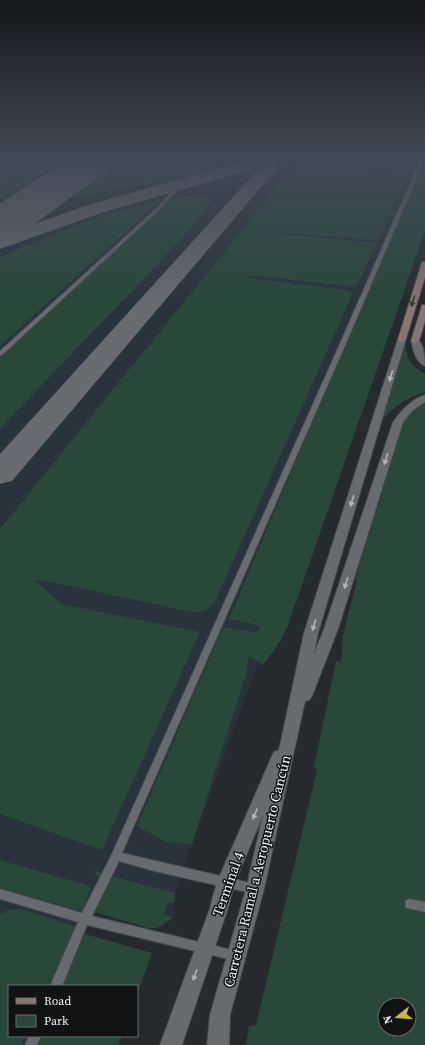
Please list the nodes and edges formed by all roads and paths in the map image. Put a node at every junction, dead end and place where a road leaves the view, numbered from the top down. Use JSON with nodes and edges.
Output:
{"nodes":[{"id":1,"x":157,"y":210,"type":"edge"},
{"id":2,"x":401,"y":210,"type":"edge"},
{"id":3,"x":425,"y":264,"type":"edge"},
{"id":4,"x":425,"y":307,"type":"edge"},
{"id":5,"x":402,"y":339,"type":"joint"},
{"id":6,"x":415,"y":341,"type":"joint"},
{"id":7,"x":0,"y":354,"type":"edge"},
{"id":8,"x":425,"y":363,"type":"edge"},
{"id":9,"x":425,"y":398,"type":"edge"},
{"id":10,"x":292,"y":726,"type":"junction"},
{"id":11,"x":116,"y":856,"type":"junction"},
{"id":12,"x":226,"y":882,"type":"junction"},
{"id":13,"x":255,"y":889,"type":"junction"},
{"id":14,"x":1,"y":896,"type":"edge"},
{"id":15,"x":410,"y":904,"type":"dead end"},
{"id":16,"x":425,"y":907,"type":"edge"},
{"id":17,"x":84,"y":920,"type":"junction"},
{"id":18,"x":204,"y":948,"type":"junction"},
{"id":19,"x":236,"y":956,"type":"junction"},
{"id":20,"x":56,"y":985,"type":"edge"},
{"id":21,"x":171,"y":1045,"type":"edge"},
{"id":22,"x":218,"y":1045,"type":"edge"}],
"edges":[{"from":1,"to":7,"type":"lane"},
{"from":2,"to":11,"type":"lane"},
{"from":3,"to":5,"type":"main road","one_way":true},
{"from":4,"to":6,"type":"main road"},
{"from":5,"to":10,"type":"street","one_way":true},
{"from":6,"to":8,"type":"street"},
{"from":9,"to":10,"type":"street","one_way":true},
{"from":10,"to":12,"type":"street","name":"Terminal 4","one_way":true},
{"from":10,"to":13,"type":"street","name":"Carretera Ramal a Aeropuerto Cancún"},
{"from":11,"to":12,"type":"lane"},
{"from":11,"to":17,"type":"lane"},
{"from":12,"to":13,"type":"lane"},
{"from":12,"to":18,"type":"street","name":"Terminal 4"},
{"from":13,"to":19,"type":"street","name":"Carretera Ramal a Aeropuerto Cancún"},
{"from":14,"to":17,"type":"lane"},
{"from":15,"to":16,"type":"lane"},
{"from":17,"to":18,"type":"lane"},
{"from":17,"to":20,"type":"lane"},
{"from":18,"to":19,"type":"lane"},
{"from":18,"to":21,"type":"street","name":"Terminal 4","one_way":true},
{"from":19,"to":22,"type":"street","name":"Carretera Ramal a Aeropuerto Cancún"}]}
